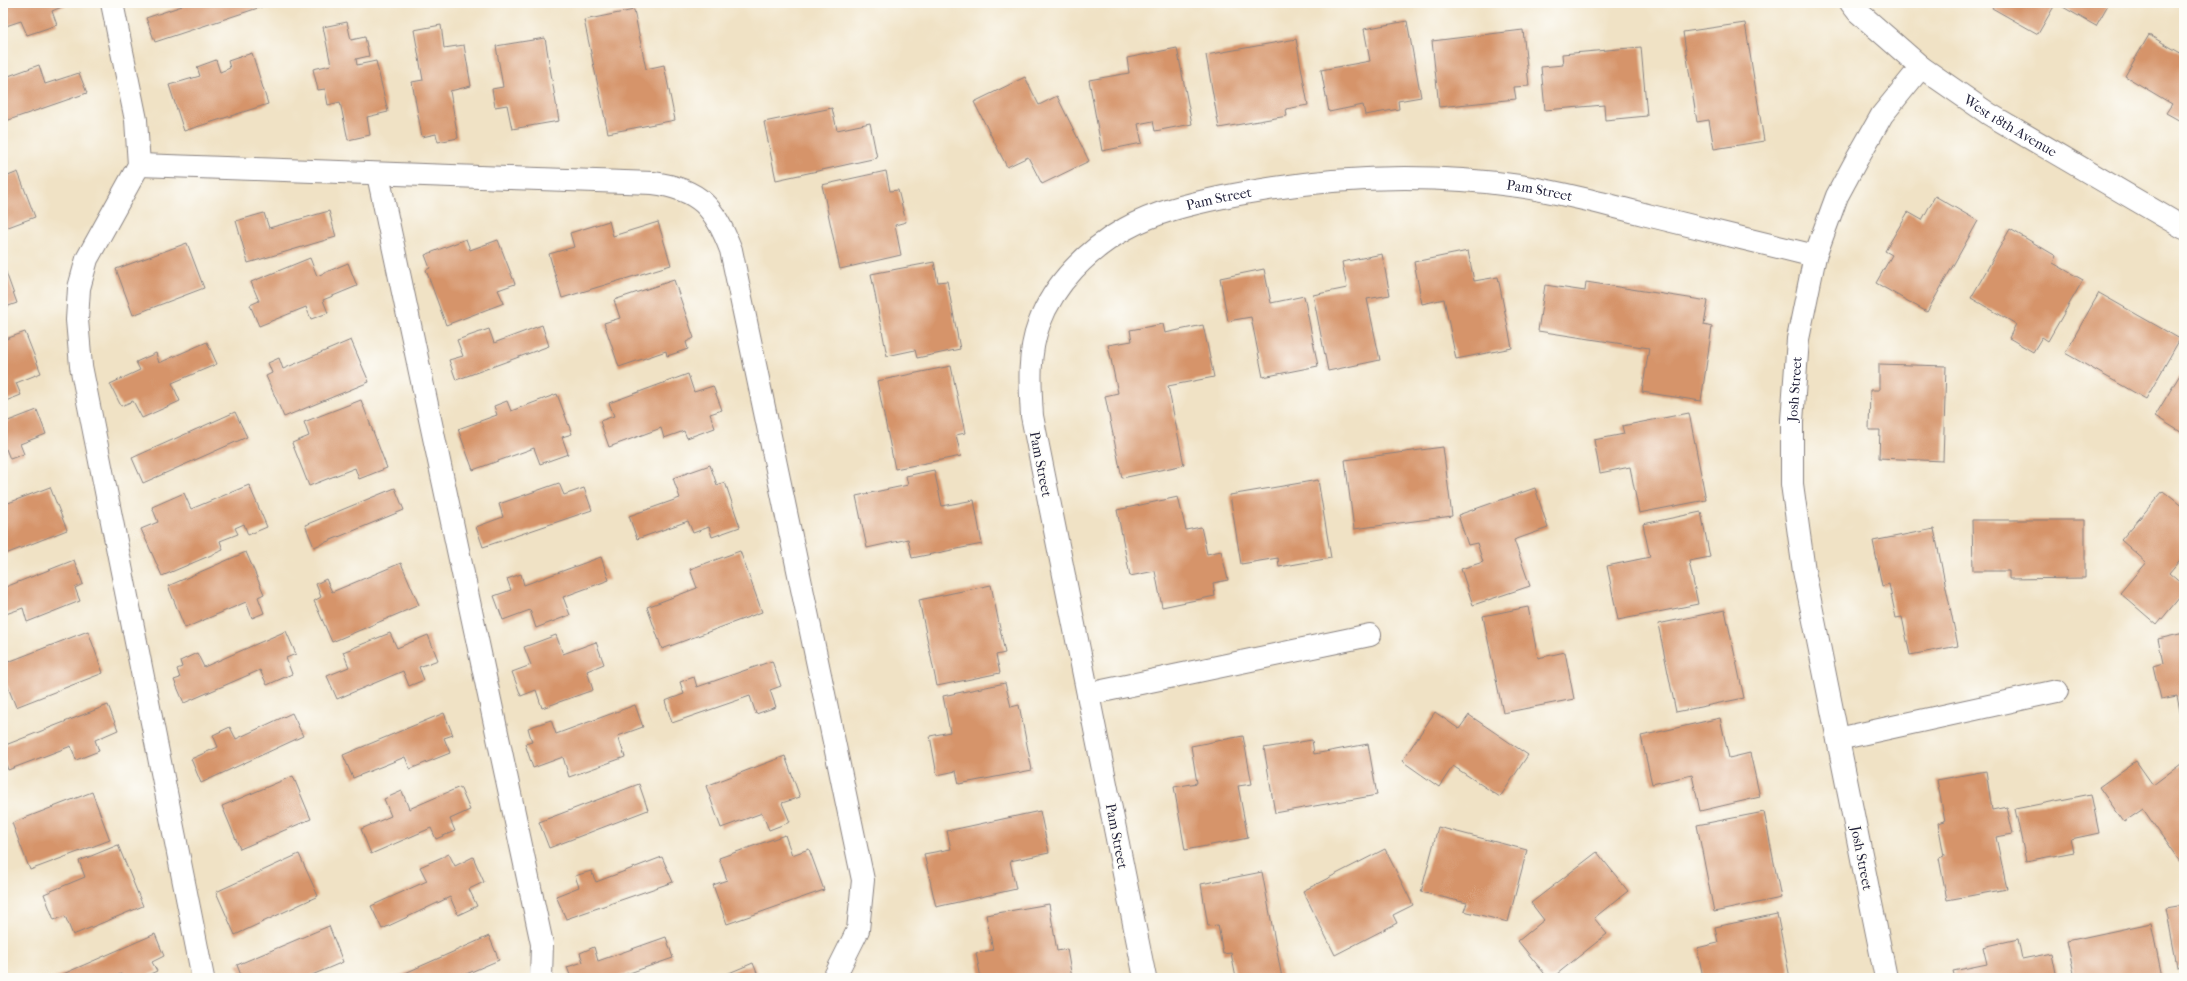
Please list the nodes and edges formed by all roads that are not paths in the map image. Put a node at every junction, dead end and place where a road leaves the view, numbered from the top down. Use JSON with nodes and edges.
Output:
{"nodes":[{"id":1,"x":112,"y":3,"type":"edge"},
{"id":2,"x":1851,"y":3,"type":"edge"},
{"id":3,"x":1921,"y":67,"type":"junction"},
{"id":4,"x":139,"y":165,"type":"junction"},
{"id":5,"x":378,"y":175,"type":"junction"},
{"id":6,"x":2184,"y":228,"type":"edge"},
{"id":7,"x":1815,"y":256,"type":"junction"},
{"id":8,"x":1370,"y":635,"type":"dead end"},
{"id":9,"x":2057,"y":691,"type":"dead end"},
{"id":10,"x":1088,"y":694,"type":"junction"},
{"id":11,"x":1838,"y":739,"type":"junction"},
{"id":12,"x":203,"y":978,"type":"edge"},
{"id":13,"x":541,"y":978,"type":"edge"},
{"id":14,"x":834,"y":978,"type":"edge"},
{"id":15,"x":1145,"y":978,"type":"edge"},
{"id":16,"x":1886,"y":978,"type":"edge"}],
"edges":[{"from":1,"to":4,"type":"street"},
{"from":2,"to":3,"type":"street","name":"West 18th Avenue"},
{"from":3,"to":6,"type":"street","name":"West 18th Avenue"},
{"from":3,"to":7,"type":"street","name":"Josh Street"},
{"from":4,"to":5,"type":"street"},
{"from":4,"to":12,"type":"street"},
{"from":5,"to":13,"type":"street"},
{"from":5,"to":14,"type":"street"},
{"from":7,"to":10,"type":"street","name":"Pam Street"},
{"from":7,"to":11,"type":"street","name":"Josh Street"},
{"from":8,"to":10,"type":"street"},
{"from":9,"to":11,"type":"street"},
{"from":10,"to":15,"type":"street","name":"Pam Street"},
{"from":11,"to":16,"type":"street","name":"Josh Street"}]}
